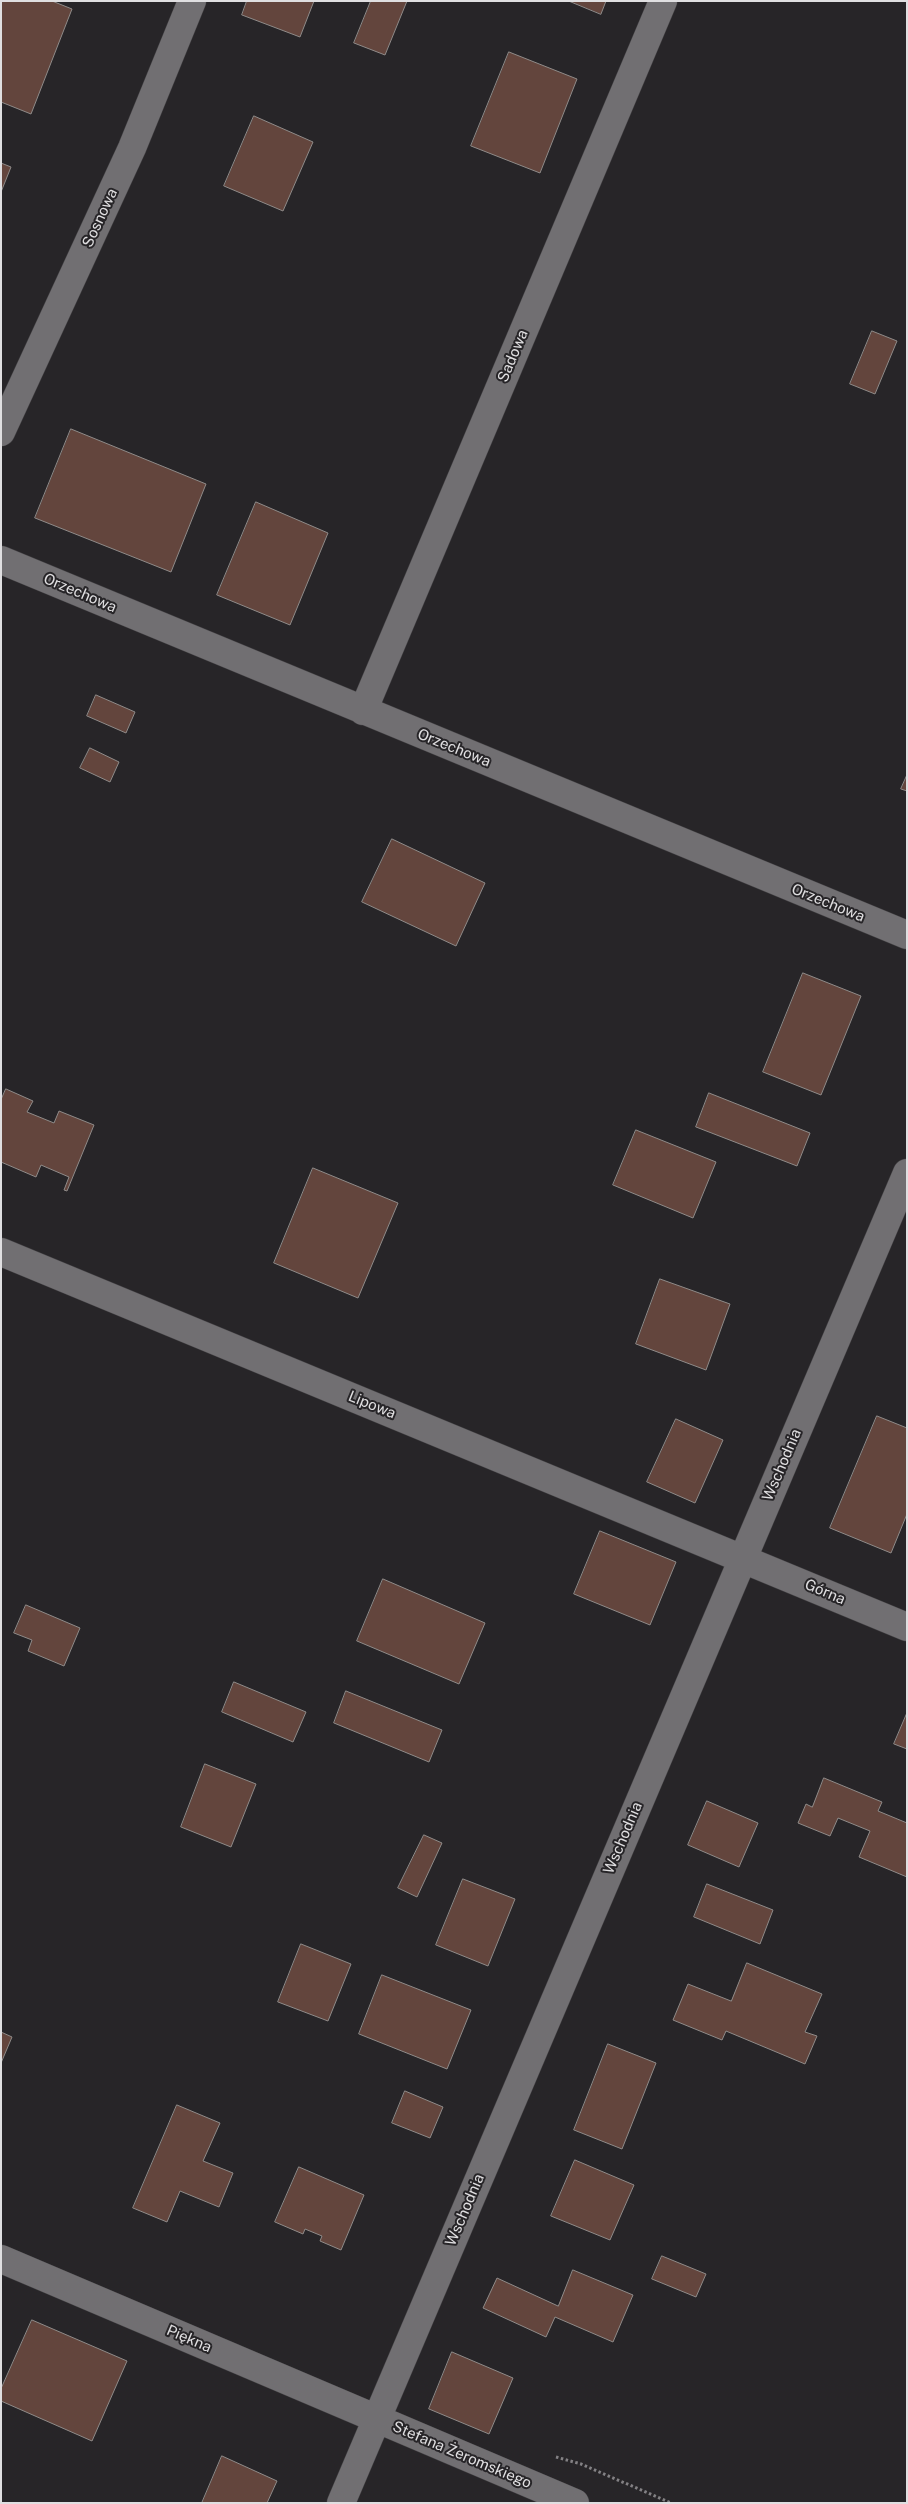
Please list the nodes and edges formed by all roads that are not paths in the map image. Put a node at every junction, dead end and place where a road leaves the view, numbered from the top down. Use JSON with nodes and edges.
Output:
{"nodes":[{"id":1,"x":192,"y":1,"type":"edge"},
{"id":2,"x":663,"y":1,"type":"edge"},
{"id":3,"x":1,"y":432,"type":"edge"},
{"id":4,"x":1,"y":560,"type":"edge"},
{"id":5,"x":364,"y":711,"type":"junction"},
{"id":6,"x":907,"y":935,"type":"edge"},
{"id":7,"x":907,"y":1173,"type":"edge"},
{"id":8,"x":1,"y":1252,"type":"edge"},
{"id":9,"x":743,"y":1558,"type":"junction"},
{"id":10,"x":907,"y":1627,"type":"edge"},
{"id":11,"x":1,"y":2259,"type":"edge"},
{"id":12,"x":376,"y":2418,"type":"junction"},
{"id":13,"x":341,"y":2503,"type":"edge"},
{"id":14,"x":575,"y":2503,"type":"edge"}],
"edges":[{"from":1,"to":3,"type":"street","name":"Sosnowa"},
{"from":2,"to":5,"type":"street","name":"Sadowa"},
{"from":4,"to":5,"type":"street","name":"Orzechowa"},
{"from":5,"to":6,"type":"street","name":"Orzechowa"},
{"from":7,"to":9,"type":"street","name":"Wschodnia"},
{"from":8,"to":9,"type":"street","name":"Lipowa"},
{"from":9,"to":10,"type":"street","name":"Górna"},
{"from":9,"to":12,"type":"street","name":"Wschodnia"},
{"from":11,"to":12,"type":"street","name":"Piękna"},
{"from":12,"to":13,"type":"street","name":"Wschodnia"},
{"from":12,"to":14,"type":"street","name":"Stefana Żeromskiego"}]}
